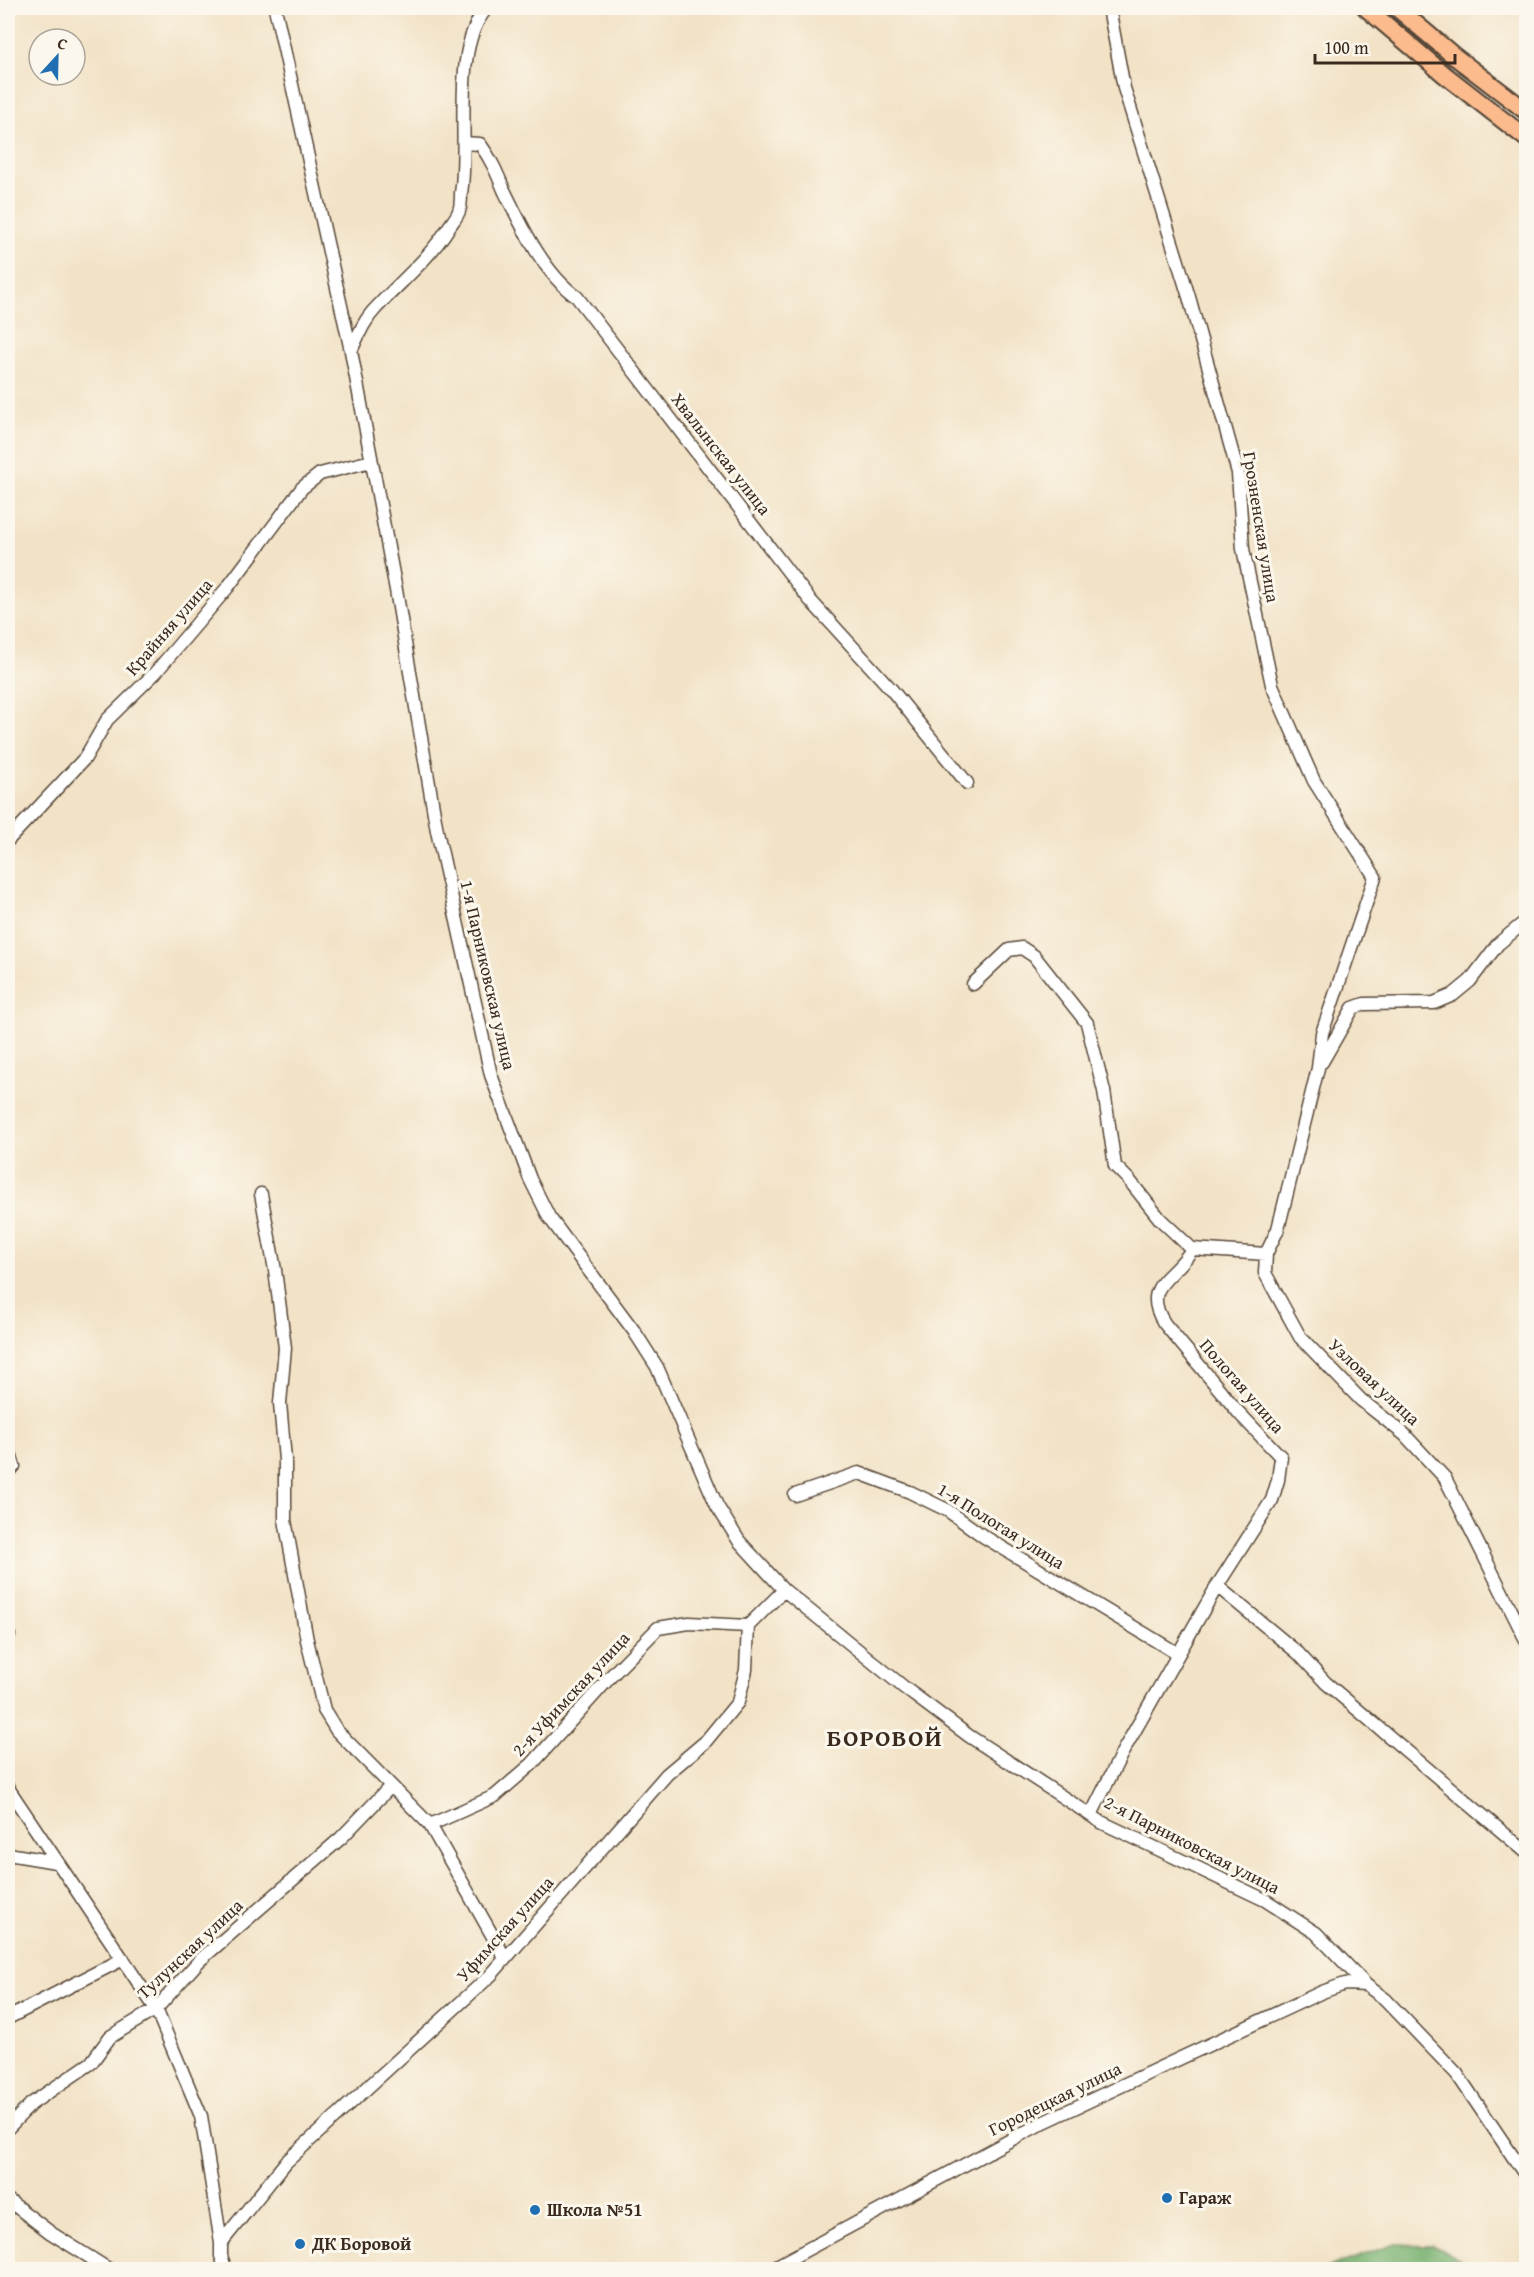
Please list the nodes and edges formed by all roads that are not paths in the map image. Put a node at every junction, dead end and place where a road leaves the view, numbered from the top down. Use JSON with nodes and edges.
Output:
{"nodes":[{"id":1,"x":275,"y":8,"type":"edge"},
{"id":2,"x":487,"y":8,"type":"edge"},
{"id":3,"x":1109,"y":8,"type":"edge"},
{"id":4,"x":1365,"y":8,"type":"edge"},
{"id":5,"x":1397,"y":8,"type":"edge"},
{"id":6,"x":1527,"y":111,"type":"edge"},
{"id":7,"x":1527,"y":138,"type":"edge"},
{"id":8,"x":464,"y":143,"type":"junction"},
{"id":9,"x":351,"y":351,"type":"junction"},
{"id":10,"x":371,"y":461,"type":"junction"},
{"id":11,"x":967,"y":783,"type":"dead end"},
{"id":12,"x":8,"y":840,"type":"edge"},
{"id":13,"x":1527,"y":921,"type":"edge"},
{"id":14,"x":973,"y":984,"type":"dead end"},
{"id":15,"x":1318,"y":1068,"type":"junction"},
{"id":16,"x":261,"y":1194,"type":"dead end"},
{"id":17,"x":1192,"y":1249,"type":"junction"},
{"id":18,"x":1266,"y":1254,"type":"junction"},
{"id":19,"x":8,"y":1447,"type":"edge"},
{"id":20,"x":8,"y":1473,"type":"edge"},
{"id":21,"x":795,"y":1495,"type":"dead end"},
{"id":22,"x":766,"y":1572,"type":"joint"},
{"id":23,"x":1217,"y":1586,"type":"junction"},
{"id":24,"x":784,"y":1590,"type":"junction"},
{"id":25,"x":748,"y":1626,"type":"junction"},
{"id":26,"x":1527,"y":1640,"type":"edge"},
{"id":27,"x":1178,"y":1654,"type":"junction"},
{"id":28,"x":391,"y":1786,"type":"junction"},
{"id":29,"x":8,"y":1788,"type":"edge"},
{"id":30,"x":1091,"y":1815,"type":"junction"},
{"id":31,"x":430,"y":1825,"type":"junction"},
{"id":32,"x":1527,"y":1852,"type":"edge"},
{"id":33,"x":8,"y":1854,"type":"edge"},
{"id":34,"x":56,"y":1862,"type":"junction"},
{"id":35,"x":505,"y":1958,"type":"junction"},
{"id":36,"x":123,"y":1959,"type":"junction"},
{"id":37,"x":1366,"y":1985,"type":"junction"},
{"id":38,"x":156,"y":2009,"type":"junction"},
{"id":39,"x":8,"y":2018,"type":"edge"},
{"id":40,"x":8,"y":2128,"type":"edge"},
{"id":41,"x":1527,"y":2176,"type":"edge"},
{"id":42,"x":8,"y":2200,"type":"edge"},
{"id":43,"x":221,"y":2242,"type":"junction"},
{"id":44,"x":773,"y":2269,"type":"edge"},
{"id":45,"x":110,"y":2270,"type":"edge"},
{"id":46,"x":226,"y":2270,"type":"edge"}],
"edges":[{"from":1,"to":9,"type":"street","name":"1-я Парниковская улица"},
{"from":2,"to":8,"type":"street"},
{"from":3,"to":15,"type":"street","name":"Грозненская улица"},
{"from":4,"to":7,"type":"highway"},
{"from":5,"to":6,"type":"highway"},
{"from":8,"to":9,"type":"street"},
{"from":8,"to":11,"type":"street","name":"Хвалынская улица"},
{"from":9,"to":10,"type":"street","name":"1-я Парниковская улица"},
{"from":10,"to":12,"type":"street","name":"Крайняя улица"},
{"from":10,"to":22,"type":"street","name":"1-я Парниковская улица"},
{"from":13,"to":15,"type":"street"},
{"from":14,"to":17,"type":"street"},
{"from":15,"to":18,"type":"street"},
{"from":16,"to":28,"type":"street"},
{"from":17,"to":18,"type":"street"},
{"from":17,"to":23,"type":"street","name":"Пологая улица"},
{"from":18,"to":26,"type":"street","name":"Узловая улица"},
{"from":19,"to":20,"type":"street"},
{"from":21,"to":27,"type":"street","name":"1-я Пологая улица"},
{"from":22,"to":24,"type":"street","name":"2-я Парниковская улица"},
{"from":23,"to":27,"type":"street","name":"Пологая улица"},
{"from":23,"to":32,"type":"street"},
{"from":24,"to":25,"type":"street"},
{"from":24,"to":30,"type":"street","name":"2-я Парниковская улица"},
{"from":25,"to":31,"type":"street","name":"2-я Уфимская улица"},
{"from":25,"to":35,"type":"street","name":"Уфимская улица"},
{"from":27,"to":30,"type":"street","name":"Пологая улица"},
{"from":28,"to":31,"type":"street"},
{"from":28,"to":38,"type":"street","name":"Тулунская улица"},
{"from":29,"to":34,"type":"street"},
{"from":30,"to":37,"type":"street","name":"2-я Парниковская улица"},
{"from":31,"to":35,"type":"street"},
{"from":33,"to":34,"type":"street"},
{"from":34,"to":36,"type":"street"},
{"from":35,"to":43,"type":"street","name":"Уфимская улица"},
{"from":36,"to":38,"type":"street"},
{"from":36,"to":39,"type":"street"},
{"from":37,"to":41,"type":"street","name":"2-я Парниковская улица"},
{"from":37,"to":44,"type":"street","name":"Городецкая улица"},
{"from":38,"to":40,"type":"street","name":"Тулунская улица"},
{"from":38,"to":43,"type":"street"},
{"from":42,"to":45,"type":"street"},
{"from":43,"to":46,"type":"street"}]}
